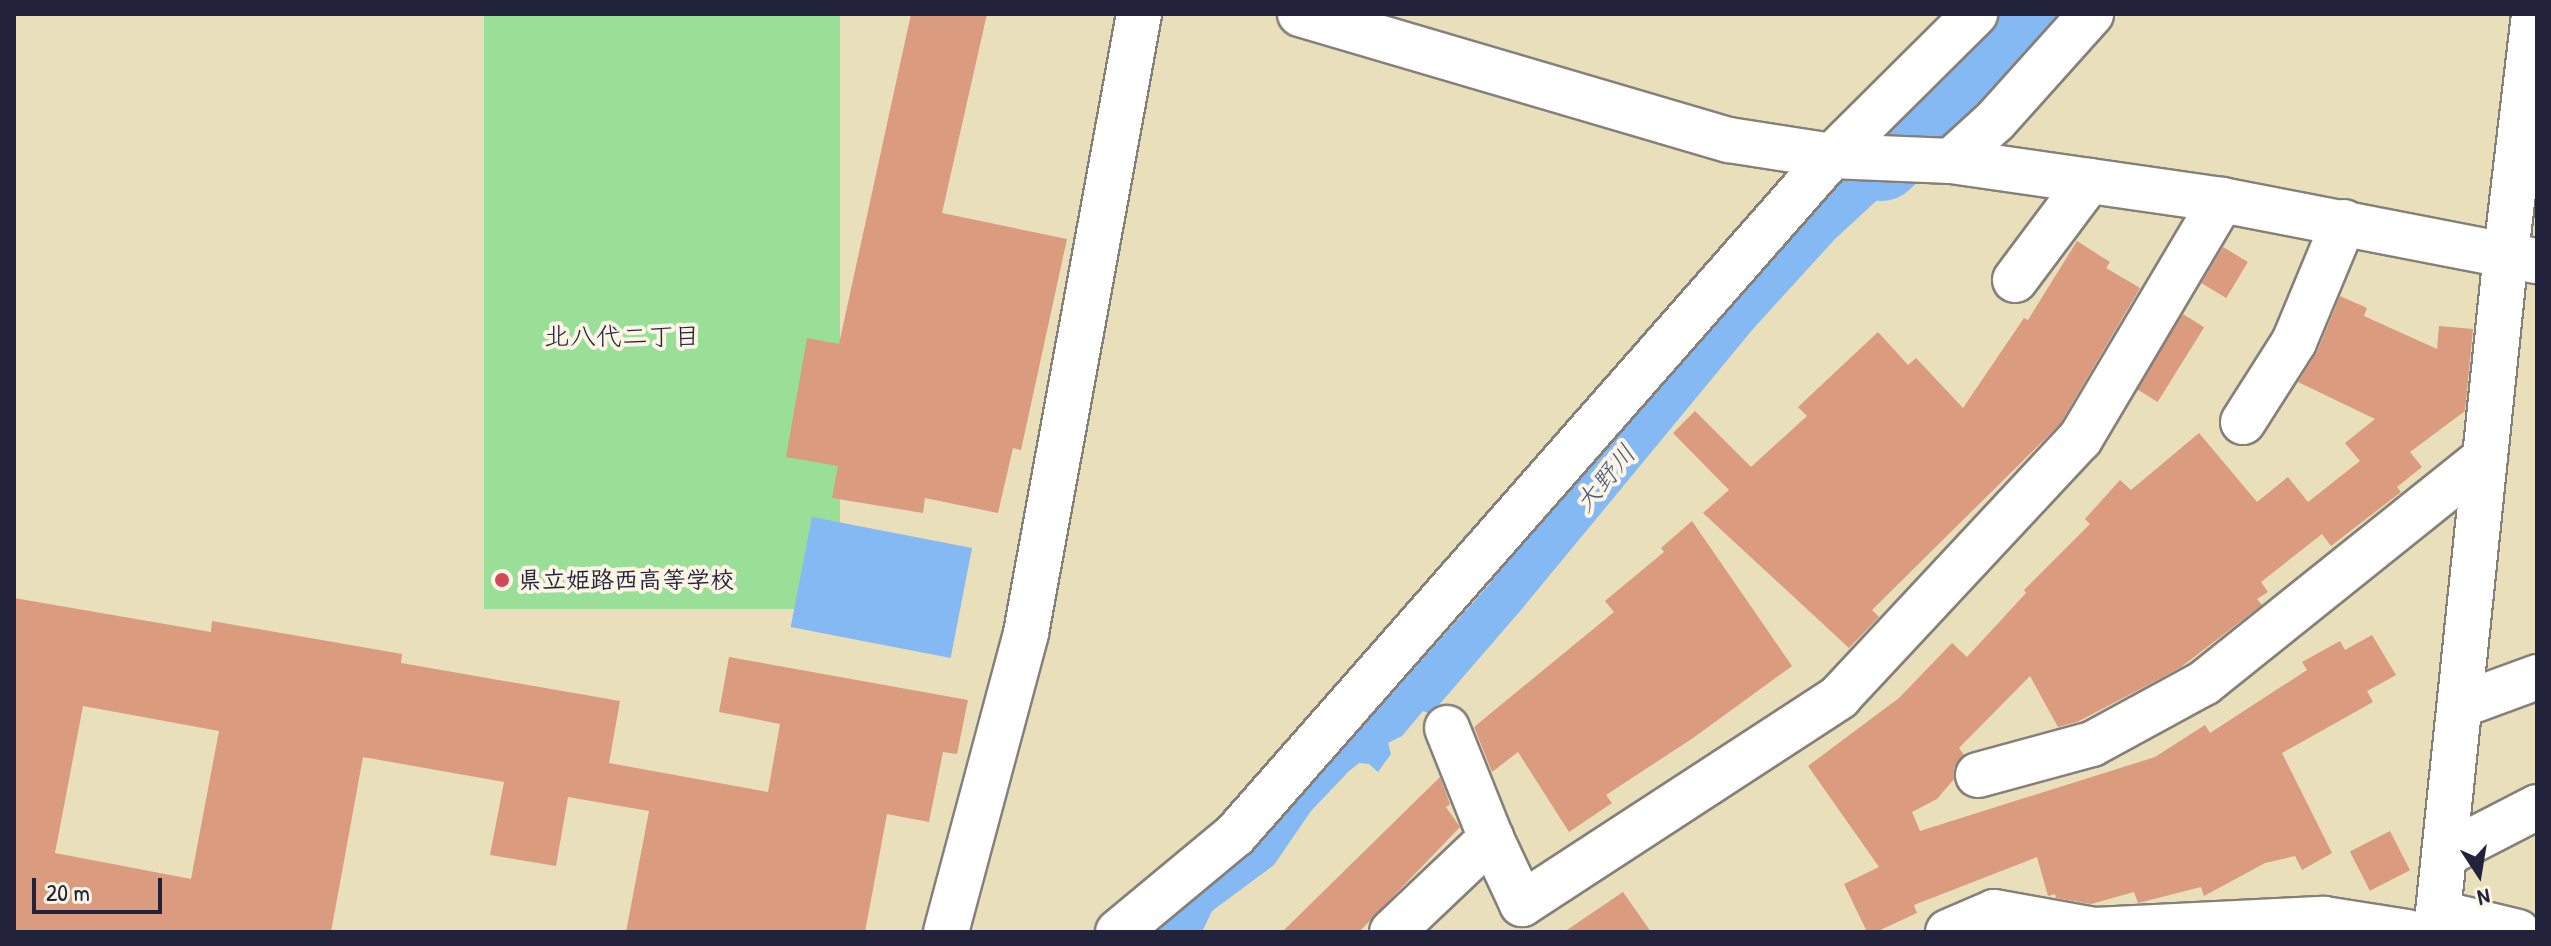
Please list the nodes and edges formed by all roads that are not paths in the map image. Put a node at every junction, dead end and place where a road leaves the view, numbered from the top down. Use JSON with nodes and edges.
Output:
{"nodes":[{"id":1,"x":1139,"y":14,"type":"edge"},
{"id":2,"x":1300,"y":14,"type":"edge"},
{"id":3,"x":1975,"y":14,"type":"edge"},
{"id":4,"x":2091,"y":14,"type":"edge"},
{"id":5,"x":2534,"y":14,"type":"edge"},
{"id":6,"x":1832,"y":156,"type":"junction"},
{"id":7,"x":1940,"y":161,"type":"junction"},
{"id":8,"x":2089,"y":181,"type":"junction"},
{"id":9,"x":2222,"y":200,"type":"junction"},
{"id":10,"x":2344,"y":222,"type":"junction"},
{"id":11,"x":2521,"y":257,"type":"edge"},
{"id":12,"x":2015,"y":280,"type":"dead end"},
{"id":13,"x":2243,"y":422,"type":"dead end"},
{"id":14,"x":2485,"y":458,"type":"junction"},
{"id":15,"x":2537,"y":677,"type":"edge"},
{"id":16,"x":2461,"y":705,"type":"junction"},
{"id":17,"x":1447,"y":728,"type":"dead end"},
{"id":18,"x":1978,"y":775,"type":"dead end"},
{"id":19,"x":2537,"y":807,"type":"edge"},
{"id":20,"x":1491,"y":838,"type":"junction"},
{"id":21,"x":2446,"y":854,"type":"junction"},
{"id":22,"x":1527,"y":918,"type":"edge"},
{"id":23,"x":2324,"y":925,"type":"edge"},
{"id":24,"x":2427,"y":926,"type":"edge"},
{"id":25,"x":946,"y":932,"type":"edge"},
{"id":26,"x":1118,"y":932,"type":"edge"},
{"id":27,"x":1392,"y":932,"type":"edge"},
{"id":28,"x":1948,"y":932,"type":"edge"},
{"id":29,"x":2518,"y":932,"type":"edge"}],
"edges":[{"from":1,"to":25,"type":"street"},
{"from":2,"to":6,"type":"street"},
{"from":3,"to":6,"type":"street"},
{"from":4,"to":7,"type":"street"},
{"from":5,"to":11,"type":"street"},
{"from":6,"to":7,"type":"street"},
{"from":6,"to":26,"type":"street"},
{"from":7,"to":8,"type":"street"},
{"from":8,"to":9,"type":"street"},
{"from":8,"to":12,"type":"street"},
{"from":9,"to":10,"type":"street"},
{"from":9,"to":22,"type":"street"},
{"from":10,"to":11,"type":"street"},
{"from":10,"to":13,"type":"street"},
{"from":11,"to":14,"type":"street"},
{"from":14,"to":16,"type":"street"},
{"from":14,"to":18,"type":"street"},
{"from":15,"to":16,"type":"street"},
{"from":16,"to":21,"type":"street"},
{"from":17,"to":20,"type":"street"},
{"from":19,"to":21,"type":"street"},
{"from":20,"to":22,"type":"street"},
{"from":20,"to":27,"type":"street"},
{"from":21,"to":24,"type":"street"},
{"from":23,"to":24,"type":"street"},
{"from":23,"to":28,"type":"street"},
{"from":24,"to":29,"type":"street"}]}
